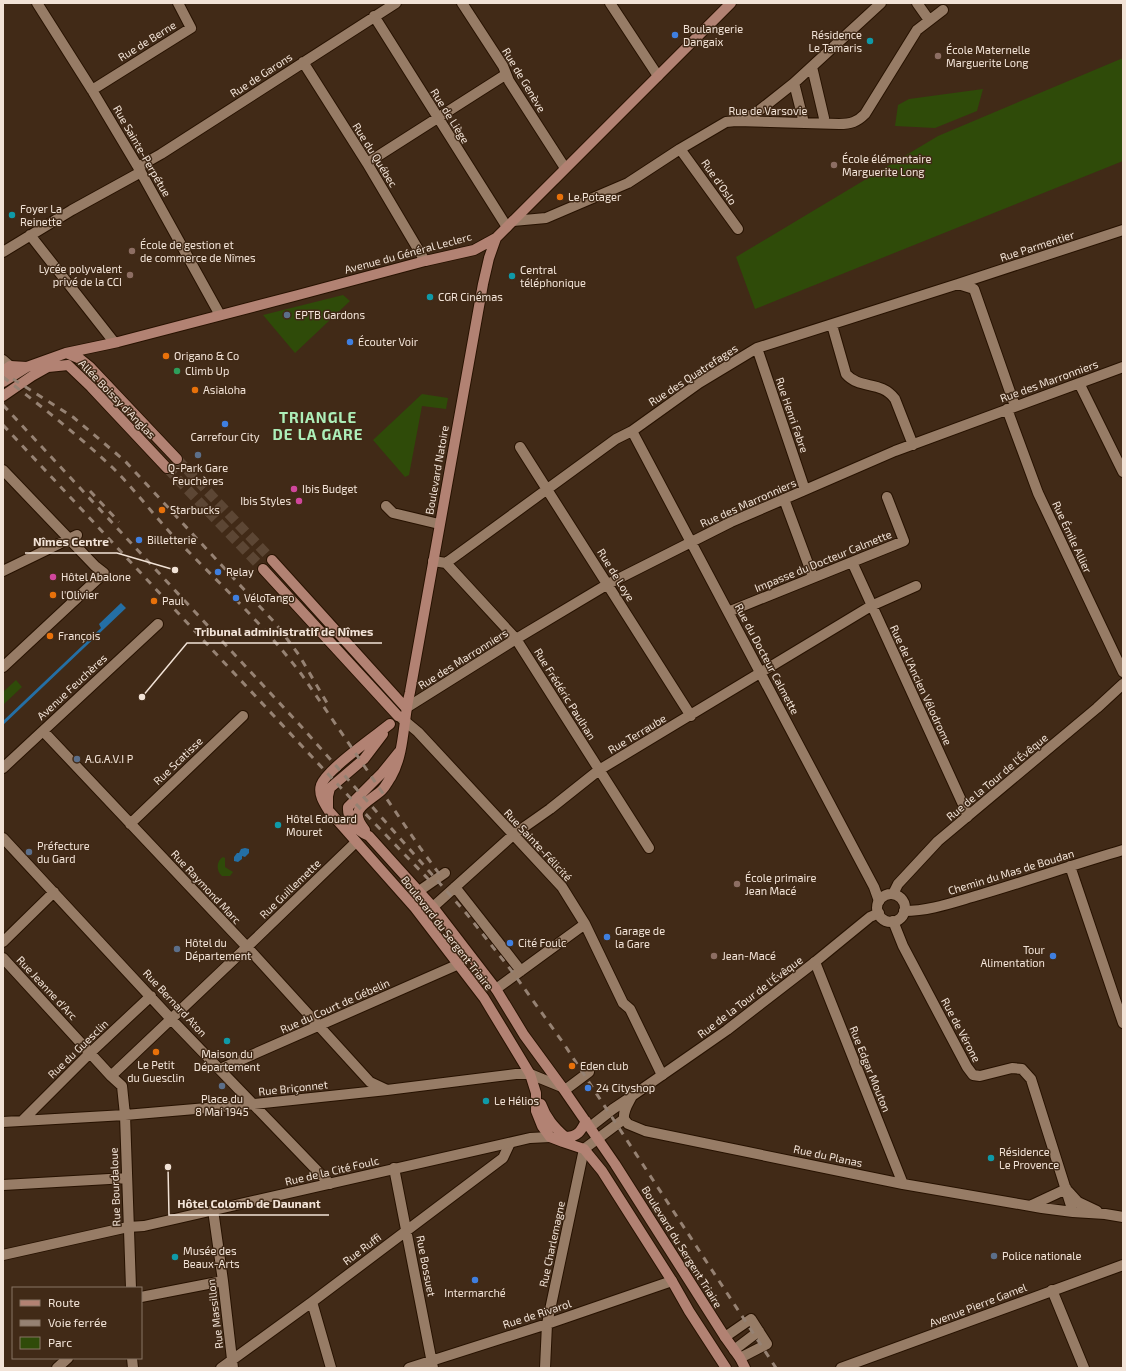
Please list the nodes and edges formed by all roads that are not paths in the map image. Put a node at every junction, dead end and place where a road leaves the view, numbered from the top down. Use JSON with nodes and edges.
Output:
{"nodes":[{"id":1,"x":37,"y":3,"type":"edge"},
{"id":2,"x":178,"y":3,"type":"edge"},
{"id":3,"x":396,"y":3,"type":"edge"},
{"id":4,"x":462,"y":3,"type":"edge"},
{"id":5,"x":610,"y":3,"type":"edge"},
{"id":6,"x":731,"y":3,"type":"edge"},
{"id":7,"x":881,"y":3,"type":"edge"},
{"id":8,"x":917,"y":3,"type":"edge"},
{"id":9,"x":943,"y":10,"type":"dead end"},
{"id":10,"x":374,"y":16,"type":"junction"},
{"id":11,"x":929,"y":20,"type":"junction"},
{"id":12,"x":303,"y":62,"type":"junction"},
{"id":13,"x":812,"y":67,"type":"junction"},
{"id":14,"x":505,"y":75,"type":"junction"},
{"id":15,"x":658,"y":76,"type":"junction"},
{"id":16,"x":794,"y":83,"type":"junction"},
{"id":17,"x":92,"y":90,"type":"junction"},
{"id":18,"x":437,"y":118,"type":"junction"},
{"id":19,"x":824,"y":118,"type":"dead end"},
{"id":20,"x":736,"y":121,"type":"junction"},
{"id":21,"x":804,"y":123,"type":"junction"},
{"id":22,"x":680,"y":149,"type":"junction"},
{"id":23,"x":367,"y":163,"type":"junction"},
{"id":24,"x":565,"y":168,"type":"junction"},
{"id":25,"x":140,"y":169,"type":"junction"},
{"id":26,"x":510,"y":224,"type":"junction"},
{"id":27,"x":738,"y":229,"type":"dead end"},
{"id":28,"x":1123,"y":230,"type":"edge"},
{"id":29,"x":30,"y":235,"type":"junction"},
{"id":30,"x":496,"y":238,"type":"junction"},
{"id":31,"x":3,"y":252,"type":"edge"},
{"id":32,"x":425,"y":261,"type":"junction"},
{"id":33,"x":958,"y":284,"type":"junction"},
{"id":34,"x":220,"y":315,"type":"junction"},
{"id":35,"x":832,"y":325,"type":"junction"},
{"id":36,"x":114,"y":342,"type":"junction"},
{"id":37,"x":757,"y":348,"type":"junction"},
{"id":38,"x":66,"y":353,"type":"junction"},
{"id":39,"x":68,"y":365,"type":"junction"},
{"id":40,"x":5,"y":366,"type":"edge"},
{"id":41,"x":27,"y":367,"type":"junction"},
{"id":42,"x":1123,"y":367,"type":"edge"},
{"id":43,"x":3,"y":382,"type":"edge"},
{"id":44,"x":1079,"y":383,"type":"junction"},
{"id":45,"x":3,"y":396,"type":"edge"},
{"id":46,"x":1011,"y":408,"type":"junction"},
{"id":47,"x":632,"y":431,"type":"junction"},
{"id":48,"x":913,"y":445,"type":"junction"},
{"id":49,"x":520,"y":447,"type":"dead end"},
{"id":50,"x":177,"y":459,"type":"tunnel mouth"},
{"id":51,"x":167,"y":468,"type":"tunnel mouth"},
{"id":52,"x":1123,"y":472,"type":"edge"},
{"id":53,"x":5,"y":476,"type":"edge"},
{"id":54,"x":548,"y":489,"type":"junction"},
{"id":55,"x":805,"y":490,"type":"junction"},
{"id":56,"x":887,"y":497,"type":"dead end"},
{"id":57,"x":784,"y":499,"type":"junction"},
{"id":58,"x":386,"y":506,"type":"dead end"},
{"id":59,"x":439,"y":524,"type":"junction"},
{"id":60,"x":73,"y":537,"type":"junction"},
{"id":61,"x":691,"y":542,"type":"junction"},
{"id":62,"x":272,"y":560,"type":"tunnel mouth"},
{"id":63,"x":433,"y":561,"type":"junction"},
{"id":64,"x":852,"y":562,"type":"junction"},
{"id":65,"x":446,"y":563,"type":"junction"},
{"id":66,"x":262,"y":568,"type":"tunnel mouth"},
{"id":67,"x":3,"y":571,"type":"edge"},
{"id":68,"x":812,"y":577,"type":"junction"},
{"id":69,"x":608,"y":584,"type":"junction"},
{"id":70,"x":916,"y":586,"type":"dead end"},
{"id":71,"x":871,"y":606,"type":"junction"},
{"id":72,"x":728,"y":612,"type":"junction"},
{"id":73,"x":158,"y":624,"type":"dead end"},
{"id":74,"x":516,"y":639,"type":"junction"},
{"id":75,"x":3,"y":667,"type":"edge"},
{"id":76,"x":1123,"y":672,"type":"edge"},
{"id":77,"x":761,"y":674,"type":"junction"},
{"id":78,"x":1123,"y":684,"type":"edge"},
{"id":79,"x":406,"y":708,"type":"junction"},
{"id":80,"x":243,"y":716,"type":"dead end"},
{"id":81,"x":690,"y":716,"type":"junction"},
{"id":82,"x":402,"y":719,"type":"junction"},
{"id":83,"x":43,"y":730,"type":"junction"},
{"id":84,"x":399,"y":752,"type":"junction"},
{"id":85,"x":3,"y":768,"type":"edge"},
{"id":86,"x":599,"y":770,"type":"junction"},
{"id":87,"x":967,"y":817,"type":"junction"},
{"id":88,"x":130,"y":824,"type":"junction"},
{"id":89,"x":513,"y":835,"type":"junction"},
{"id":90,"x":368,"y":836,"type":"junction"},
{"id":91,"x":3,"y":838,"type":"edge"},
{"id":92,"x":356,"y":842,"type":"junction"},
{"id":93,"x":649,"y":848,"type":"dead end"},
{"id":94,"x":1123,"y":850,"type":"edge"},
{"id":95,"x":1070,"y":866,"type":"junction"},
{"id":96,"x":445,"y":873,"type":"dead end"},
{"id":97,"x":455,"y":887,"type":"junction"},
{"id":98,"x":419,"y":891,"type":"junction"},
{"id":99,"x":54,"y":892,"type":"junction"},
{"id":100,"x":893,"y":894,"type":"junction"},
{"id":101,"x":879,"y":901,"type":"junction"},
{"id":102,"x":433,"y":907,"type":"junction"},
{"id":103,"x":904,"y":911,"type":"junction"},
{"id":104,"x":878,"y":913,"type":"junction"},
{"id":105,"x":892,"y":921,"type":"junction"},
{"id":106,"x":585,"y":924,"type":"junction"},
{"id":107,"x":3,"y":942,"type":"edge"},
{"id":108,"x":247,"y":948,"type":"junction"},
{"id":109,"x":3,"y":958,"type":"edge"},
{"id":110,"x":815,"y":962,"type":"junction"},
{"id":111,"x":459,"y":964,"type":"junction"},
{"id":112,"x":521,"y":971,"type":"junction"},
{"id":113,"x":496,"y":989,"type":"junction"},
{"id":114,"x":151,"y":996,"type":"junction"},
{"id":115,"x":171,"y":1019,"type":"junction"},
{"id":116,"x":1123,"y":1023,"type":"edge"},
{"id":117,"x":318,"y":1026,"type":"junction"},
{"id":118,"x":90,"y":1053,"type":"junction"},
{"id":119,"x":220,"y":1068,"type":"junction"},
{"id":120,"x":589,"y":1072,"type":"dead end"},
{"id":121,"x":530,"y":1074,"type":"junction"},
{"id":122,"x":662,"y":1075,"type":"junction"},
{"id":123,"x":111,"y":1076,"type":"junction"},
{"id":124,"x":122,"y":1086,"type":"joint"},
{"id":125,"x":564,"y":1088,"type":"junction"},
{"id":126,"x":387,"y":1090,"type":"junction"},
{"id":127,"x":536,"y":1093,"type":"junction"},
{"id":128,"x":632,"y":1096,"type":"junction"},
{"id":129,"x":254,"y":1104,"type":"junction"},
{"id":130,"x":125,"y":1115,"type":"junction"},
{"id":131,"x":624,"y":1119,"type":"junction"},
{"id":132,"x":23,"y":1120,"type":"junction"},
{"id":133,"x":3,"y":1122,"type":"edge"},
{"id":134,"x":588,"y":1124,"type":"junction"},
{"id":135,"x":550,"y":1137,"type":"junction"},
{"id":136,"x":565,"y":1137,"type":"junction"},
{"id":137,"x":598,"y":1138,"type":"junction"},
{"id":138,"x":510,"y":1143,"type":"junction"},
{"id":139,"x":584,"y":1149,"type":"junction"},
{"id":140,"x":394,"y":1168,"type":"junction"},
{"id":141,"x":127,"y":1178,"type":"junction"},
{"id":142,"x":330,"y":1184,"type":"junction"},
{"id":143,"x":903,"y":1184,"type":"junction"},
{"id":144,"x":3,"y":1185,"type":"edge"},
{"id":145,"x":1066,"y":1188,"type":"junction"},
{"id":146,"x":1032,"y":1205,"type":"junction"},
{"id":147,"x":213,"y":1210,"type":"junction"},
{"id":148,"x":1073,"y":1212,"type":"junction"},
{"id":149,"x":1105,"y":1214,"type":"junction"},
{"id":150,"x":1123,"y":1217,"type":"edge"},
{"id":151,"x":128,"y":1226,"type":"junction"},
{"id":152,"x":407,"y":1230,"type":"junction"},
{"id":153,"x":3,"y":1256,"type":"edge"},
{"id":154,"x":1123,"y":1265,"type":"edge"},
{"id":155,"x":223,"y":1281,"type":"junction"},
{"id":156,"x":672,"y":1281,"type":"junction"},
{"id":157,"x":131,"y":1287,"type":"edge"},
{"id":158,"x":1052,"y":1290,"type":"junction"},
{"id":159,"x":142,"y":1297,"type":"edge"},
{"id":160,"x":312,"y":1302,"type":"junction"},
{"id":161,"x":548,"y":1324,"type":"junction"},
{"id":162,"x":759,"y":1331,"type":"junction"},
{"id":163,"x":725,"y":1337,"type":"junction"},
{"id":164,"x":737,"y":1354,"type":"junction"},
{"id":165,"x":67,"y":1359,"type":"edge"},
{"id":166,"x":233,"y":1364,"type":"edge"},
{"id":167,"x":433,"y":1364,"type":"edge"},
{"id":168,"x":57,"y":1368,"type":"edge"},
{"id":169,"x":221,"y":1368,"type":"edge"},
{"id":170,"x":331,"y":1368,"type":"edge"},
{"id":171,"x":409,"y":1368,"type":"edge"},
{"id":172,"x":546,"y":1368,"type":"edge"},
{"id":173,"x":726,"y":1368,"type":"edge"},
{"id":174,"x":745,"y":1368,"type":"edge"},
{"id":175,"x":843,"y":1368,"type":"edge"},
{"id":176,"x":1084,"y":1368,"type":"edge"}],
"edges":[{"from":1,"to":17,"type":"street","name":"Rue Sainte-Perpétue"},
{"from":2,"to":17,"type":"street","name":"Rue de Berne"},
{"from":3,"to":10,"type":"street","name":"Rue de Garons"},
{"from":4,"to":14,"type":"street","name":"Rue de Genève"},
{"from":5,"to":15,"type":"street"},
{"from":6,"to":15,"type":"main road","name":"Avenue du Général Leclerc"},
{"from":7,"to":13,"type":"street"},
{"from":8,"to":11,"type":"street"},
{"from":9,"to":11,"type":"street","name":"Rue de Varsovie"},
{"from":10,"to":12,"type":"street","name":"Rue de Garons"},
{"from":10,"to":18,"type":"street","name":"Rue de Liège"},
{"from":11,"to":21,"type":"street","name":"Rue de Varsovie"},
{"from":12,"to":23,"type":"street","name":"Rue du Québec"},
{"from":12,"to":25,"type":"street","name":"Rue de Garons"},
{"from":13,"to":16,"type":"street"},
{"from":13,"to":19,"type":"street"},
{"from":14,"to":18,"type":"street"},
{"from":14,"to":24,"type":"street","name":"Rue de Genève"},
{"from":15,"to":24,"type":"main road","name":"Avenue du Général Leclerc"},
{"from":16,"to":20,"type":"street"},
{"from":16,"to":21,"type":"street"},
{"from":17,"to":25,"type":"street","name":"Rue Sainte-Perpétue"},
{"from":18,"to":23,"type":"street"},
{"from":18,"to":26,"type":"street","name":"Rue de Liège"},
{"from":20,"to":21,"type":"street","name":"Rue de Varsovie"},
{"from":20,"to":22,"type":"street","name":"Rue de Varsovie"},
{"from":22,"to":26,"type":"street","name":"Rue de Varsovie"},
{"from":22,"to":27,"type":"street","name":"Rue d'Oslo"},
{"from":23,"to":32,"type":"street","name":"Rue du Québec"},
{"from":24,"to":26,"type":"main road","name":"Avenue du Général Leclerc"},
{"from":25,"to":29,"type":"street","name":"Rue de Garons"},
{"from":25,"to":34,"type":"street","name":"Rue Sainte-Perpétue"},
{"from":26,"to":30,"type":"main road","name":"Avenue du Général Leclerc"},
{"from":28,"to":33,"type":"street","name":"Rue Parmentier"},
{"from":29,"to":31,"type":"street","name":"Rue de Garons"},
{"from":29,"to":36,"type":"street"},
{"from":30,"to":32,"type":"main road","name":"Avenue du Général Leclerc"},
{"from":30,"to":59,"type":"main road","name":"Boulevard Natoire"},
{"from":32,"to":34,"type":"main road","name":"Avenue du Général Leclerc"},
{"from":33,"to":35,"type":"street","name":"Rue des Quatrefages"},
{"from":33,"to":46,"type":"street"},
{"from":34,"to":36,"type":"main road","name":"Avenue du Général Leclerc"},
{"from":35,"to":37,"type":"street","name":"Rue des Quatrefages"},
{"from":35,"to":48,"type":"street"},
{"from":36,"to":38,"type":"main road","name":"Avenue du Général Leclerc"},
{"from":37,"to":47,"type":"street","name":"Rue des Quatrefages"},
{"from":37,"to":55,"type":"street","name":"Rue Henri Fabre"},
{"from":38,"to":39,"type":"main road"},
{"from":38,"to":41,"type":"main road","name":"Avenue du Général Leclerc"},
{"from":38,"to":50,"type":"main road","name":"Allée Boissy d'Anglas"},
{"from":39,"to":45,"type":"main road","name":"Allée Boissy d'Anglas"},
{"from":39,"to":51,"type":"main road","name":"Allée Boissy d'Anglas"},
{"from":40,"to":41,"type":"main road","name":"Avenue du Général Leclerc"},
{"from":41,"to":43,"type":"main road","name":"Avenue du Général Leclerc"},
{"from":42,"to":44,"type":"street","name":"Rue des Marronniers"},
{"from":44,"to":46,"type":"street","name":"Rue des Marronniers"},
{"from":44,"to":52,"type":"street"},
{"from":46,"to":48,"type":"street","name":"Rue des Marronniers"},
{"from":46,"to":76,"type":"street","name":"Rue Émile Allier"},
{"from":47,"to":54,"type":"street","name":"Rue des Quatrefages"},
{"from":47,"to":61,"type":"street","name":"Rue du Docteur Calmette"},
{"from":48,"to":55,"type":"street","name":"Rue des Marronniers"},
{"from":49,"to":54,"type":"street","name":"Rue de Loye"},
{"from":53,"to":60,"type":"street"},
{"from":54,"to":65,"type":"street","name":"Rue des Quatrefages"},
{"from":54,"to":69,"type":"street","name":"Rue de Loye"},
{"from":55,"to":57,"type":"street","name":"Rue des Marronniers"},
{"from":56,"to":64,"type":"street","name":"Impasse du Docteur Calmette"},
{"from":57,"to":61,"type":"street","name":"Rue des Marronniers"},
{"from":57,"to":68,"type":"street"},
{"from":58,"to":59,"type":"street"},
{"from":59,"to":63,"type":"main road","name":"Boulevard Natoire"},
{"from":60,"to":67,"type":"street"},
{"from":60,"to":75,"type":"street"},
{"from":61,"to":69,"type":"street","name":"Rue des Marronniers"},
{"from":61,"to":72,"type":"street","name":"Rue du Docteur Calmette"},
{"from":62,"to":79,"type":"main road"},
{"from":63,"to":65,"type":"street"},
{"from":63,"to":79,"type":"main road","name":"Boulevard Natoire"},
{"from":64,"to":68,"type":"street","name":"Impasse du Docteur Calmette"},
{"from":64,"to":71,"type":"street","name":"Rue de l'Ancien Vélodrome"},
{"from":65,"to":74,"type":"street","name":"Rue Frédéric Paulhan"},
{"from":66,"to":82,"type":"main road"},
{"from":68,"to":72,"type":"street","name":"Impasse du Docteur Calmette"},
{"from":69,"to":74,"type":"street","name":"Rue des Marronniers"},
{"from":69,"to":81,"type":"street","name":"Rue de Loye"},
{"from":70,"to":71,"type":"street","name":"Rue Terraube"},
{"from":71,"to":77,"type":"street","name":"Rue Terraube"},
{"from":71,"to":87,"type":"street","name":"Rue de l'Ancien Vélodrome"},
{"from":72,"to":77,"type":"street","name":"Rue du Docteur Calmette"},
{"from":73,"to":83,"type":"street","name":"Avenue Feuchères"},
{"from":74,"to":79,"type":"street","name":"Rue des Marronniers"},
{"from":74,"to":86,"type":"street","name":"Rue Frédéric Paulhan"},
{"from":77,"to":81,"type":"street","name":"Rue Terraube"},
{"from":77,"to":101,"type":"street","name":"Rue du Docteur Calmette"},
{"from":78,"to":87,"type":"street","name":"Rue de la Tour de l'Évêque"},
{"from":79,"to":82,"type":"main road"},
{"from":80,"to":88,"type":"street","name":"Rue Scatisse"},
{"from":81,"to":86,"type":"street","name":"Rue Terraube"},
{"from":82,"to":84,"type":"main road"},
{"from":82,"to":89,"type":"street","name":"Rue Sainte-Félicité"},
{"from":82,"to":92,"type":"main road","name":"Boulevard du Sergent Triaire"},
{"from":83,"to":85,"type":"street","name":"Avenue Feuchères"},
{"from":83,"to":88,"type":"street","name":"Rue Raymond Marc"},
{"from":84,"to":90,"type":"main road"},
{"from":84,"to":90,"type":"main road","name":"Boulevard du Sergent Triaire"},
{"from":86,"to":89,"type":"street","name":"Rue Terraube"},
{"from":86,"to":93,"type":"street","name":"Rue Frédéric Paulhan"},
{"from":87,"to":100,"type":"street","name":"Rue de la Tour de l'Évêque"},
{"from":88,"to":108,"type":"street","name":"Rue Raymond Marc"},
{"from":89,"to":97,"type":"street","name":"Rue Terraube"},
{"from":89,"to":106,"type":"street","name":"Rue Sainte-Félicité"},
{"from":90,"to":98,"type":"main road","name":"Boulevard du Sergent Triaire"},
{"from":91,"to":99,"type":"street","name":"Rue Bernard Aton"},
{"from":92,"to":108,"type":"street","name":"Rue Guillemette"},
{"from":92,"to":111,"type":"main road","name":"Boulevard du Sergent Triaire"},
{"from":94,"to":95,"type":"street","name":"Chemin du Mas de Boudan"},
{"from":95,"to":103,"type":"street","name":"Chemin du Mas de Boudan"},
{"from":95,"to":116,"type":"street"},
{"from":96,"to":98,"type":"street"},
{"from":97,"to":102,"type":"street","name":"Rue Terraube"},
{"from":97,"to":112,"type":"street"},
{"from":98,"to":102,"type":"main road","name":"Boulevard du Sergent Triaire"},
{"from":99,"to":107,"type":"street"},
{"from":99,"to":114,"type":"street","name":"Rue Bernard Aton"},
{"from":100,"to":101,"type":"street"},
{"from":100,"to":103,"type":"street"},
{"from":101,"to":104,"type":"street"},
{"from":102,"to":113,"type":"main road","name":"Boulevard du Sergent Triaire"},
{"from":103,"to":105,"type":"street"},
{"from":104,"to":105,"type":"street"},
{"from":104,"to":110,"type":"street","name":"Rue de la Tour de l'Évêque"},
{"from":105,"to":145,"type":"street","name":"Rue de Vérone"},
{"from":106,"to":112,"type":"street"},
{"from":106,"to":122,"type":"street","name":"Rue Sainte-Félicité"},
{"from":108,"to":115,"type":"street","name":"Rue Guillemette"},
{"from":108,"to":117,"type":"street","name":"Rue Raymond Marc"},
{"from":109,"to":118,"type":"street","name":"Rue Jeanne d'Arc"},
{"from":110,"to":122,"type":"street","name":"Rue de la Tour de l'Évêque"},
{"from":110,"to":143,"type":"street","name":"Rue Edgar Mouton"},
{"from":111,"to":117,"type":"street","name":"Rue du Court de Gébelin"},
{"from":111,"to":121,"type":"main road","name":"Boulevard du Sergent Triaire"},
{"from":112,"to":113,"type":"street"},
{"from":113,"to":125,"type":"main road","name":"Boulevard du Sergent Triaire"},
{"from":114,"to":115,"type":"street","name":"Rue Bernard Aton"},
{"from":114,"to":118,"type":"street","name":"Rue du Guesclin"},
{"from":115,"to":119,"type":"street","name":"Rue Bernard Aton"},
{"from":115,"to":123,"type":"street","name":"Rue Guillemette"},
{"from":117,"to":119,"type":"street","name":"Rue du Court de Gébelin"},
{"from":117,"to":126,"type":"street","name":"Rue Raymond Marc"},
{"from":118,"to":123,"type":"street","name":"Rue Jeanne d'Arc"},
{"from":118,"to":132,"type":"street","name":"Rue du Guesclin"},
{"from":119,"to":129,"type":"street","name":"Rue Bernard Aton"},
{"from":120,"to":125,"type":"street"},
{"from":121,"to":125,"type":"street","name":"Rue Briçonnet"},
{"from":121,"to":126,"type":"street","name":"Rue Briçonnet"},
{"from":121,"to":127,"type":"main road","name":"Boulevard du Sergent Triaire"},
{"from":122,"to":128,"type":"street","name":"Rue de la Tour de l'Évêque"},
{"from":123,"to":124,"type":"street","name":"Rue Jeanne d'Arc"},
{"from":124,"to":130,"type":"street","name":"Rue Bourdaloue"},
{"from":125,"to":134,"type":"main road","name":"Boulevard du Sergent Triaire"},
{"from":126,"to":129,"type":"street","name":"Rue Briçonnet"},
{"from":127,"to":135,"type":"main road","name":"Boulevard du Sergent Triaire"},
{"from":127,"to":136,"type":"main road"},
{"from":128,"to":131,"type":"street"},
{"from":128,"to":134,"type":"street","name":"Rue de la Tour de l'Évêque"},
{"from":129,"to":130,"type":"street","name":"Rue Briçonnet"},
{"from":129,"to":142,"type":"street","name":"Rue Bernard Aton"},
{"from":130,"to":132,"type":"street","name":"Rue Briçonnet"},
{"from":130,"to":141,"type":"street","name":"Rue Bourdaloue"},
{"from":131,"to":137,"type":"street"},
{"from":131,"to":143,"type":"street","name":"Rue du Planas"},
{"from":132,"to":133,"type":"street","name":"Rue Briçonnet"},
{"from":134,"to":136,"type":"main road"},
{"from":134,"to":137,"type":"main road","name":"Boulevard du Sergent Triaire"},
{"from":135,"to":136,"type":"main road"},
{"from":135,"to":138,"type":"street","name":"Rue de la Cité Foulc"},
{"from":135,"to":139,"type":"main road"},
{"from":137,"to":139,"type":"street"},
{"from":137,"to":163,"type":"main road","name":"Boulevard du Sergent Triaire"},
{"from":138,"to":140,"type":"street","name":"Rue de la Cité Foulc"},
{"from":138,"to":152,"type":"street","name":"Rue Ruffi"},
{"from":139,"to":156,"type":"main road"},
{"from":139,"to":161,"type":"street","name":"Rue Charlemagne"},
{"from":140,"to":142,"type":"street","name":"Rue de la Cité Foulc"},
{"from":140,"to":152,"type":"street","name":"Rue Bossuet"},
{"from":141,"to":144,"type":"street"},
{"from":141,"to":151,"type":"street","name":"Rue Bourdaloue"},
{"from":142,"to":147,"type":"street","name":"Rue de la Cité Foulc"},
{"from":143,"to":146,"type":"street","name":"Rue du Planas"},
{"from":145,"to":146,"type":"street"},
{"from":145,"to":148,"type":"street","name":"Rue de Vérone"},
{"from":145,"to":149,"type":"street","name":"Rue de Vérone"},
{"from":146,"to":148,"type":"street","name":"Rue du Planas"},
{"from":147,"to":151,"type":"street","name":"Rue de la Cité Foulc"},
{"from":147,"to":155,"type":"street","name":"Rue Massillon"},
{"from":148,"to":149,"type":"street","name":"Rue du Planas"},
{"from":149,"to":150,"type":"street","name":"Rue du Planas"},
{"from":151,"to":153,"type":"street","name":"Rue de la Cité Foulc"},
{"from":151,"to":157,"type":"street","name":"Rue Bourdaloue"},
{"from":152,"to":160,"type":"street","name":"Rue Ruffi"},
{"from":152,"to":167,"type":"street","name":"Rue Bossuet"},
{"from":154,"to":158,"type":"street","name":"Avenue Pierre Gamel"},
{"from":155,"to":159,"type":"street"},
{"from":155,"to":166,"type":"street","name":"Rue Massillon"},
{"from":156,"to":161,"type":"street","name":"Rue de Rivarol"},
{"from":156,"to":173,"type":"main road"},
{"from":158,"to":175,"type":"street","name":"Avenue Pierre Gamel"},
{"from":158,"to":176,"type":"street"},
{"from":160,"to":166,"type":"street","name":"Rue Ruffi"},
{"from":160,"to":170,"type":"street"},
{"from":161,"to":167,"type":"street","name":"Rue de Rivarol"},
{"from":161,"to":172,"type":"street","name":"Rue Charlemagne"},
{"from":162,"to":163,"type":"street"},
{"from":162,"to":164,"type":"street"},
{"from":162,"to":164,"type":"street"},
{"from":163,"to":164,"type":"main road","name":"Boulevard du Sergent Triaire"},
{"from":164,"to":174,"type":"main road","name":"Boulevard du Sergent Triaire"},
{"from":165,"to":168,"type":"street"},
{"from":166,"to":169,"type":"street","name":"Rue Ruffi"},
{"from":167,"to":171,"type":"street","name":"Rue de Rivarol"}]}
